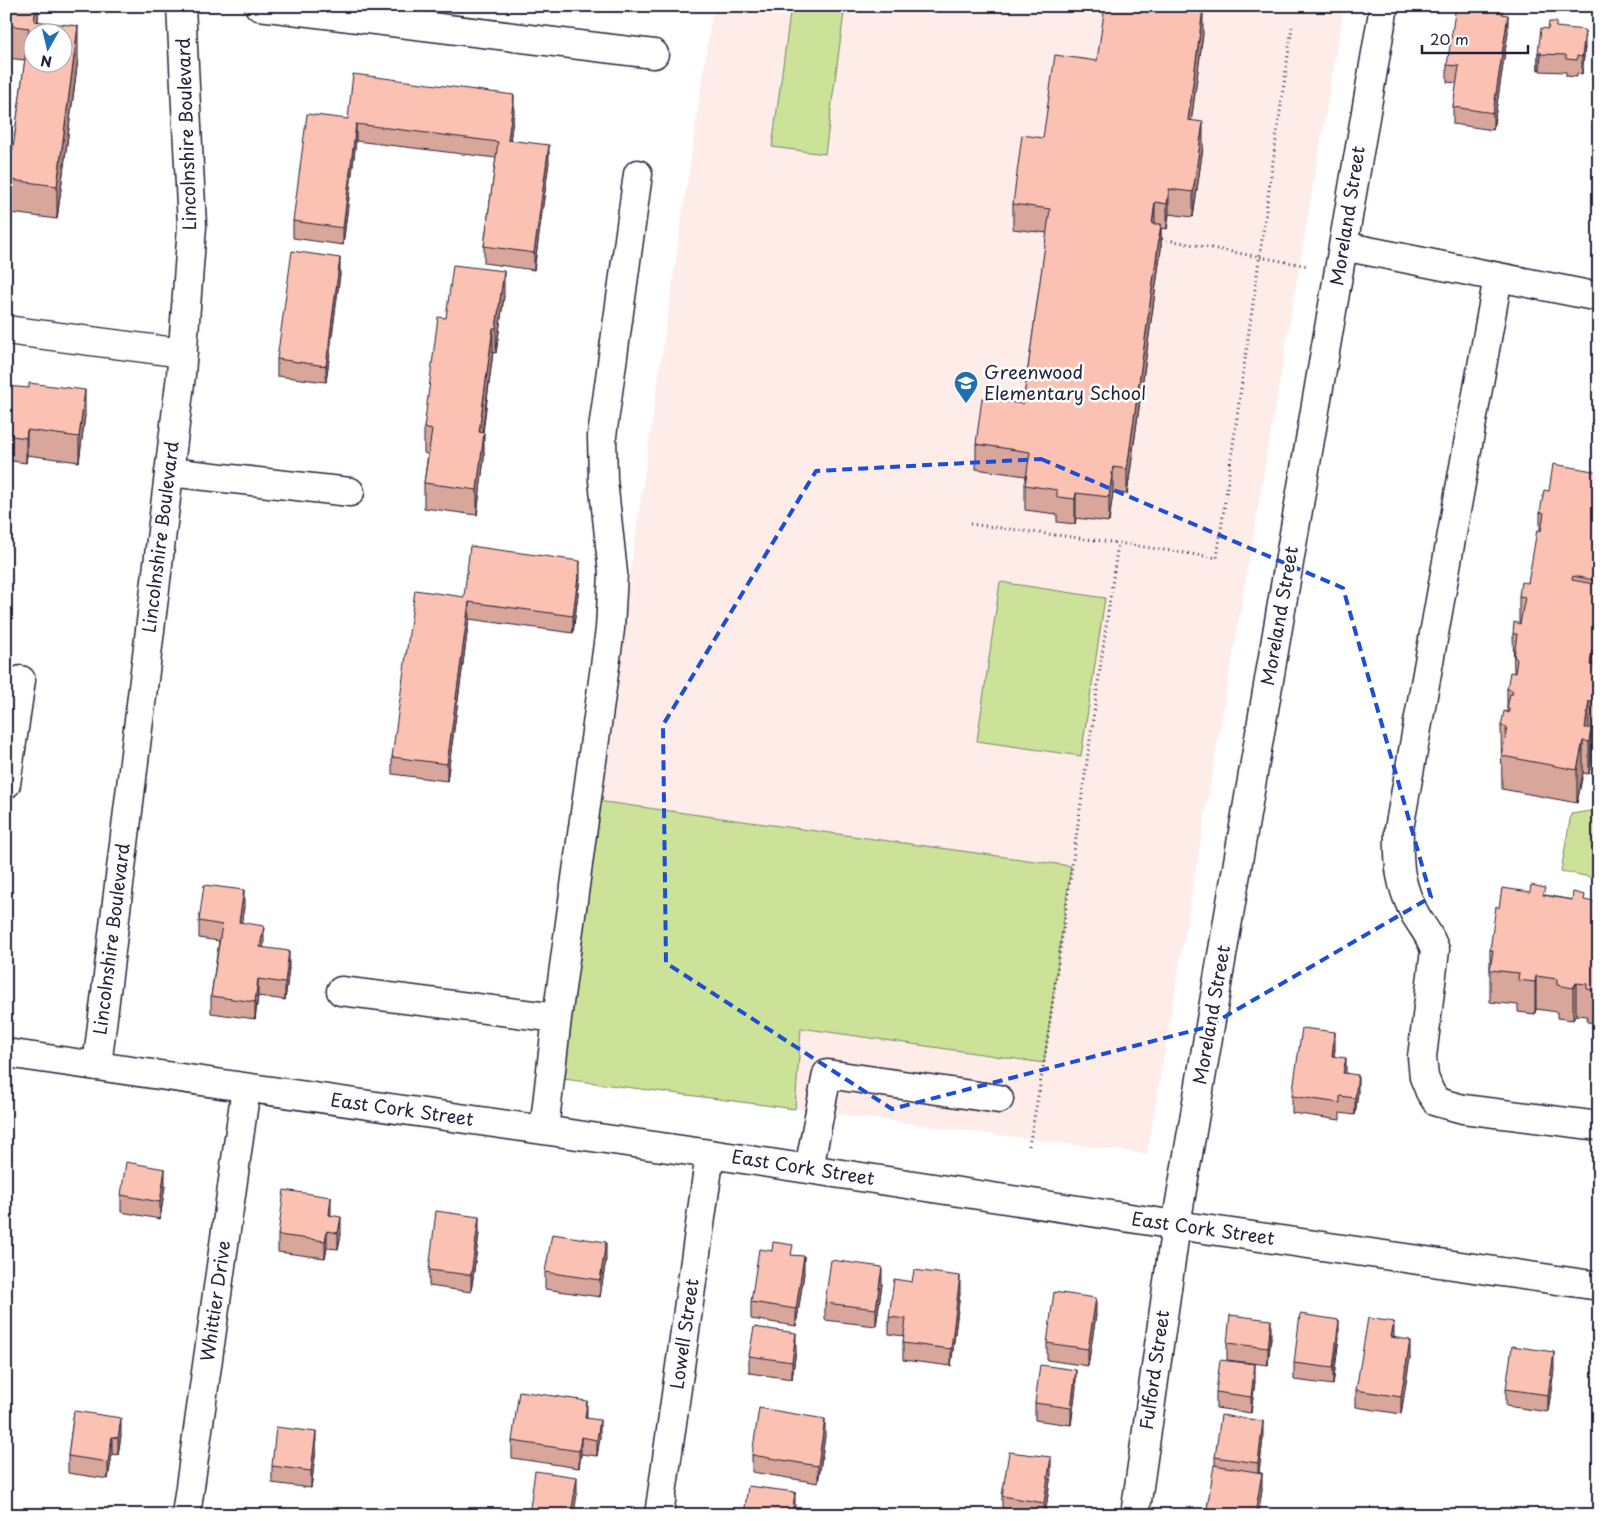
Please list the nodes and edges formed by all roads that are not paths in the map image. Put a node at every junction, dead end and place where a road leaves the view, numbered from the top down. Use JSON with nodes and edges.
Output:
{"nodes":[{"id":1,"x":181,"y":6,"type":"edge"},
{"id":2,"x":259,"y":6,"type":"edge"},
{"id":3,"x":1384,"y":6,"type":"edge"},
{"id":4,"x":654,"y":54,"type":"dead end"},
{"id":5,"x":638,"y":174,"type":"dead end"},
{"id":6,"x":1341,"y":259,"type":"junction"},
{"id":7,"x":1498,"y":277,"type":"junction"},
{"id":8,"x":1599,"y":297,"type":"edge"},
{"id":9,"x":6,"y":330,"type":"edge"},
{"id":10,"x":183,"y":353,"type":"junction"},
{"id":11,"x":169,"y":472,"type":"junction"},
{"id":12,"x":350,"y":492,"type":"dead end"},
{"id":13,"x":21,"y":680,"type":"dead end"},
{"id":14,"x":6,"y":784,"type":"edge"},
{"id":15,"x":341,"y":991,"type":"dead end"},
{"id":16,"x":557,"y":1018,"type":"junction"},
{"id":17,"x":6,"y":1053,"type":"edge"},
{"id":18,"x":96,"y":1066,"type":"junction"},
{"id":19,"x":246,"y":1088,"type":"junction"},
{"id":20,"x":999,"y":1099,"type":"dead end"},
{"id":21,"x":1599,"y":1126,"type":"edge"},
{"id":22,"x":544,"y":1130,"type":"junction"},
{"id":23,"x":710,"y":1154,"type":"junction"},
{"id":24,"x":810,"y":1169,"type":"junction"},
{"id":25,"x":1176,"y":1225,"type":"junction"},
{"id":26,"x":1599,"y":1286,"type":"edge"},
{"id":27,"x":186,"y":1515,"type":"edge"},
{"id":28,"x":660,"y":1515,"type":"edge"},
{"id":29,"x":1135,"y":1515,"type":"edge"}],
"edges":[{"from":1,"to":10,"type":"street","name":"Lincolnshire Boulevard"},
{"from":2,"to":4,"type":"street"},
{"from":3,"to":6,"type":"street","name":"Moreland Street"},
{"from":5,"to":16,"type":"street"},
{"from":6,"to":7,"type":"street"},
{"from":6,"to":25,"type":"street","name":"Moreland Street"},
{"from":7,"to":8,"type":"street"},
{"from":7,"to":21,"type":"street"},
{"from":9,"to":10,"type":"street"},
{"from":10,"to":11,"type":"street","name":"Lincolnshire Boulevard"},
{"from":11,"to":12,"type":"street"},
{"from":11,"to":18,"type":"street","name":"Lincolnshire Boulevard"},
{"from":13,"to":14,"type":"street"},
{"from":15,"to":16,"type":"street"},
{"from":16,"to":22,"type":"street"},
{"from":17,"to":18,"type":"street","name":"East Cork Street"},
{"from":18,"to":19,"type":"street","name":"East Cork Street"},
{"from":19,"to":22,"type":"street","name":"East Cork Street"},
{"from":19,"to":27,"type":"street","name":"Whittier Drive"},
{"from":20,"to":24,"type":"street"},
{"from":22,"to":23,"type":"street","name":"East Cork Street"},
{"from":23,"to":24,"type":"street","name":"East Cork Street"},
{"from":23,"to":28,"type":"street","name":"Lowell Street"},
{"from":24,"to":25,"type":"street","name":"East Cork Street"},
{"from":25,"to":26,"type":"street","name":"East Cork Street"},
{"from":25,"to":29,"type":"street","name":"Fulford Street"}]}
